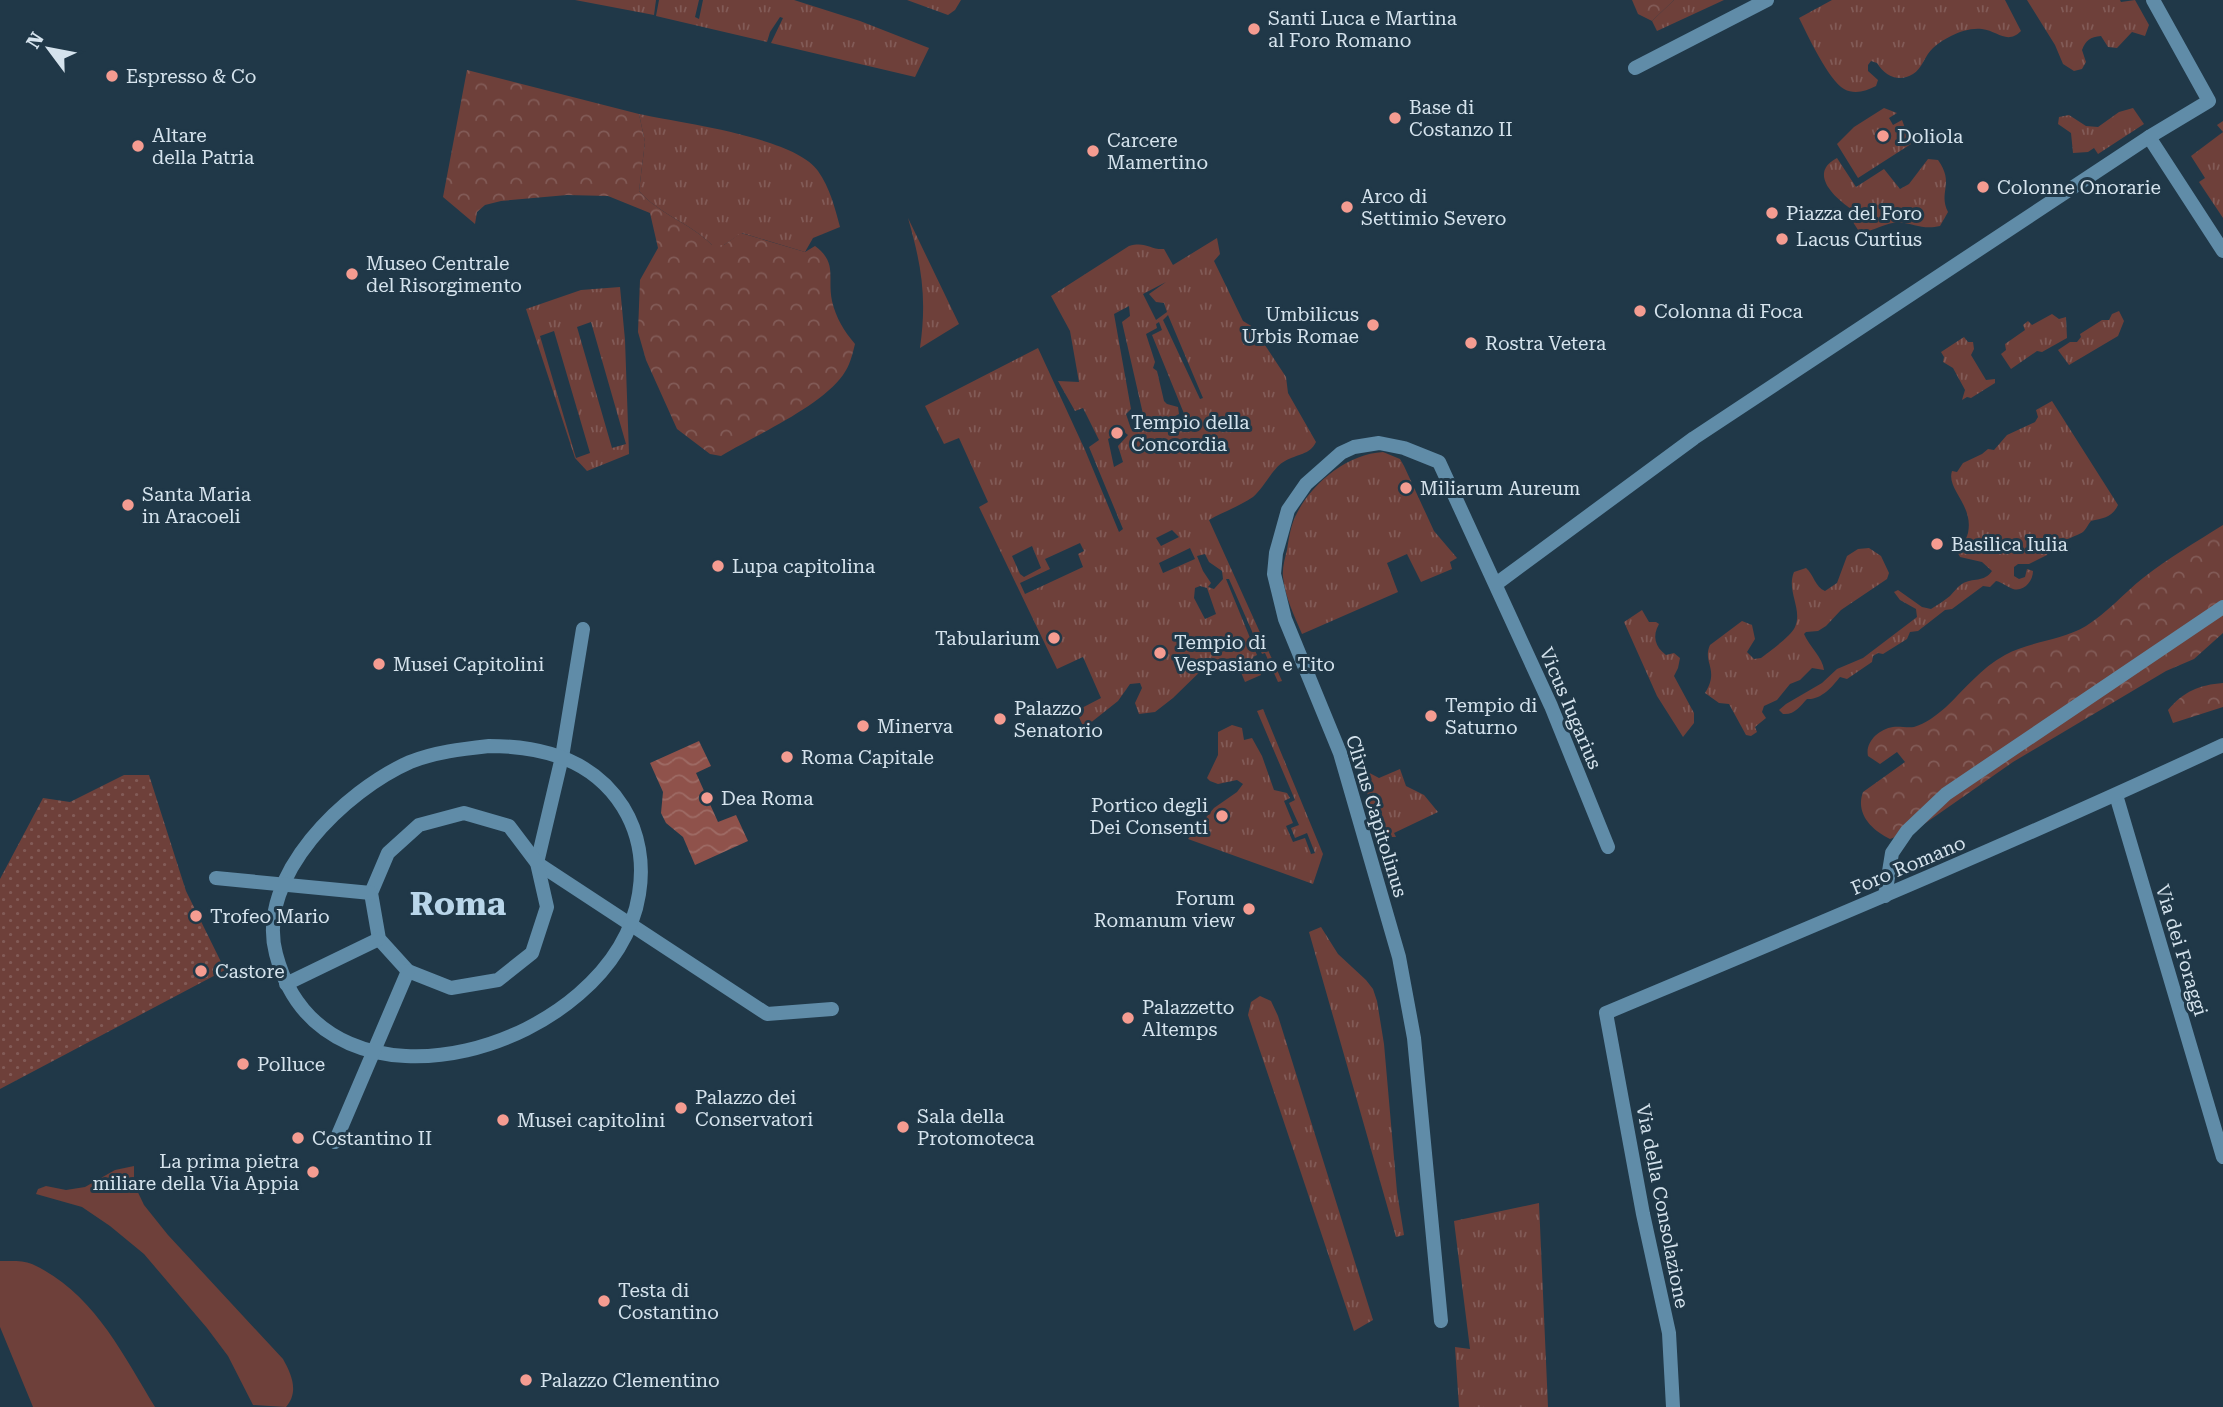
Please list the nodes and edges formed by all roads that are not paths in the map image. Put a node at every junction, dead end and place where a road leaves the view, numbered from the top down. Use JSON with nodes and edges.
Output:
{"nodes":[{"id":1,"x":1767,"y":0,"type":"edge"},
{"id":2,"x":2154,"y":0,"type":"edge"},
{"id":3,"x":1635,"y":68,"type":"dead end"},
{"id":4,"x":2149,"y":137,"type":"junction"},
{"id":5,"x":2223,"y":251,"type":"edge"},
{"id":6,"x":1439,"y":462,"type":"joint"},
{"id":7,"x":1496,"y":584,"type":"junction"},
{"id":8,"x":2223,"y":607,"type":"edge"},
{"id":9,"x":583,"y":629,"type":"dead end"},
{"id":10,"x":2223,"y":745,"type":"edge"},
{"id":11,"x":562,"y":757,"type":"junction"},
{"id":12,"x":2116,"y":795,"type":"junction"},
{"id":13,"x":1608,"y":847,"type":"dead end"},
{"id":14,"x":537,"y":863,"type":"junction"},
{"id":15,"x":216,"y":878,"type":"dead end"},
{"id":16,"x":284,"y":885,"type":"junction"},
{"id":17,"x":371,"y":893,"type":"junction"},
{"id":18,"x":1885,"y":896,"type":"junction"},
{"id":19,"x":631,"y":924,"type":"junction"},
{"id":20,"x":379,"y":939,"type":"junction"},
{"id":21,"x":408,"y":971,"type":"junction"},
{"id":22,"x":286,"y":984,"type":"junction"},
{"id":23,"x":832,"y":1009,"type":"dead end"},
{"id":24,"x":1606,"y":1013,"type":"joint"},
{"id":25,"x":374,"y":1052,"type":"junction"},
{"id":26,"x":335,"y":1142,"type":"dead end"},
{"id":27,"x":2223,"y":1157,"type":"edge"},
{"id":28,"x":1441,"y":1321,"type":"dead end"},
{"id":29,"x":1673,"y":1407,"type":"edge"}],
"edges":[{"from":1,"to":3,"type":"street"},
{"from":2,"to":4,"type":"street"},
{"from":4,"to":5,"type":"street"},
{"from":4,"to":7,"type":"street"},
{"from":6,"to":7,"type":"street","name":"Vicus Iugarius"},
{"from":6,"to":28,"type":"street","name":"Clivus Capitolinus"},
{"from":7,"to":13,"type":"street","name":"Vicus Iugarius"},
{"from":8,"to":18,"type":"street"},
{"from":9,"to":11,"type":"street"},
{"from":10,"to":12,"type":"street","name":"Foro Romano"},
{"from":11,"to":14,"type":"street"},
{"from":11,"to":16,"type":"street"},
{"from":11,"to":19,"type":"street"},
{"from":12,"to":18,"type":"street","name":"Foro Romano"},
{"from":12,"to":27,"type":"street","name":"Via dei Foraggi"},
{"from":14,"to":17,"type":"street"},
{"from":14,"to":19,"type":"street"},
{"from":14,"to":21,"type":"street"},
{"from":15,"to":16,"type":"street"},
{"from":16,"to":17,"type":"street"},
{"from":16,"to":22,"type":"street"},
{"from":17,"to":20,"type":"street"},
{"from":18,"to":24,"type":"street","name":"Foro Romano"},
{"from":19,"to":23,"type":"street"},
{"from":19,"to":25,"type":"street"},
{"from":20,"to":21,"type":"street"},
{"from":20,"to":22,"type":"street"},
{"from":21,"to":25,"type":"street"},
{"from":22,"to":25,"type":"street"},
{"from":24,"to":29,"type":"street","name":"Via della Consolazione"},
{"from":25,"to":26,"type":"street"}]}
